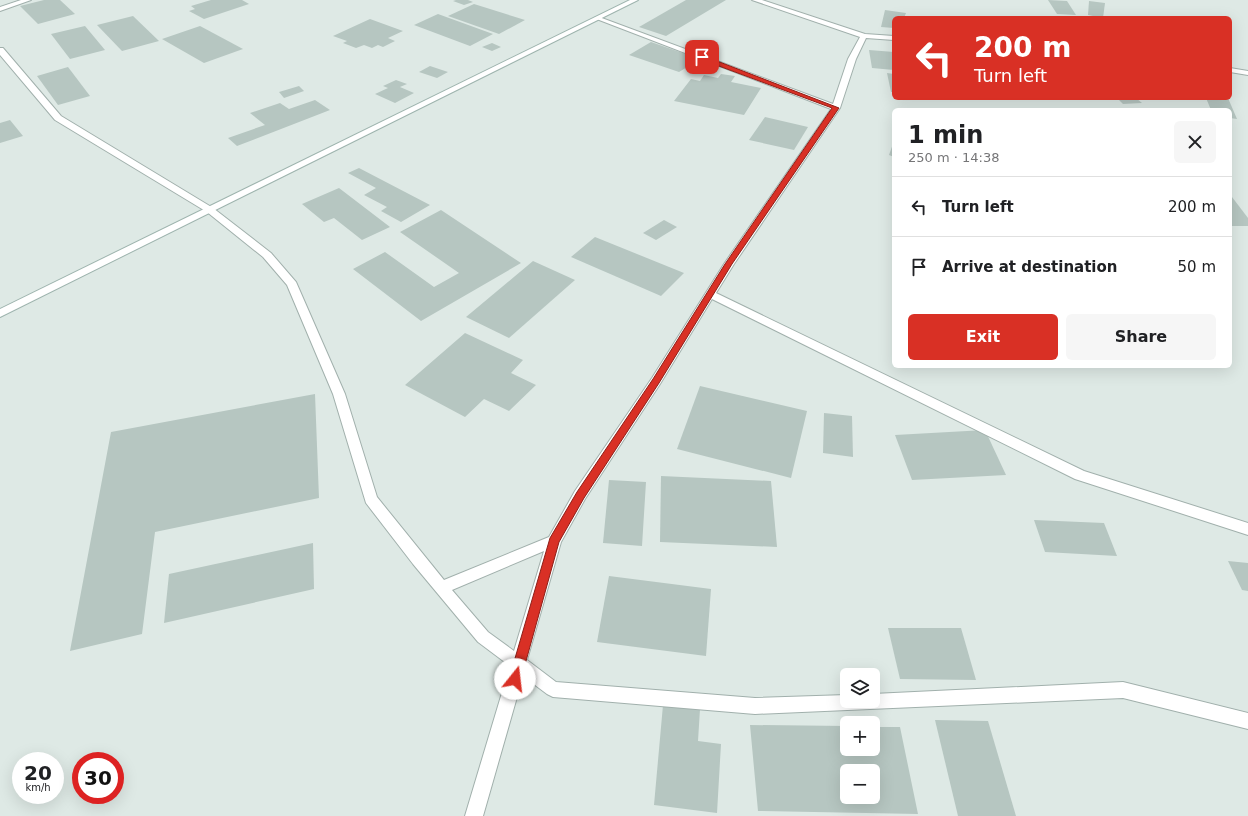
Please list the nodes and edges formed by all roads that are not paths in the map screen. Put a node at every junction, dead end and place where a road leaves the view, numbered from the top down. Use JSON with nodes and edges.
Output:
{"nodes":[{"id":1,"x":28,"y":0,"type":"edge"},
{"id":2,"x":635,"y":0,"type":"edge"},
{"id":3,"x":754,"y":0,"type":"edge"},
{"id":4,"x":0,"y":9,"type":"edge"},
{"id":5,"x":597,"y":18,"type":"junction"},
{"id":6,"x":864,"y":36,"type":"junction"},
{"id":7,"x":892,"y":38,"type":"edge"},
{"id":8,"x":0,"y":50,"type":"edge"},
{"id":9,"x":1232,"y":70,"type":"edge"},
{"id":10,"x":1248,"y":73,"type":"edge"},
{"id":11,"x":836,"y":108,"type":"junction"},
{"id":12,"x":210,"y":210,"type":"junction"},
{"id":13,"x":710,"y":294,"type":"junction"},
{"id":14,"x":0,"y":313,"type":"edge"},
{"id":15,"x":1248,"y":529,"type":"edge"},
{"id":16,"x":554,"y":541,"type":"junction"},
{"id":17,"x":441,"y":588,"type":"junction"},
{"id":18,"x":519,"y":664,"type":"junction"},
{"id":19,"x":1248,"y":721,"type":"edge"},
{"id":20,"x":474,"y":816,"type":"edge"}],
"edges":[{"from":1,"to":4,"type":"street"},
{"from":2,"to":5,"type":"street"},
{"from":3,"to":6,"type":"street"},
{"from":5,"to":11,"type":"street"},
{"from":5,"to":12,"type":"street"},
{"from":6,"to":7,"type":"street"},
{"from":6,"to":11,"type":"street"},
{"from":8,"to":12,"type":"street"},
{"from":9,"to":10,"type":"street"},
{"from":11,"to":13,"type":"street"},
{"from":12,"to":14,"type":"street"},
{"from":12,"to":17,"type":"street"},
{"from":13,"to":15,"type":"street"},
{"from":13,"to":16,"type":"street"},
{"from":16,"to":17,"type":"street"},
{"from":16,"to":18,"type":"street"},
{"from":17,"to":18,"type":"street"},
{"from":18,"to":19,"type":"street"},
{"from":18,"to":20,"type":"street"}]}
